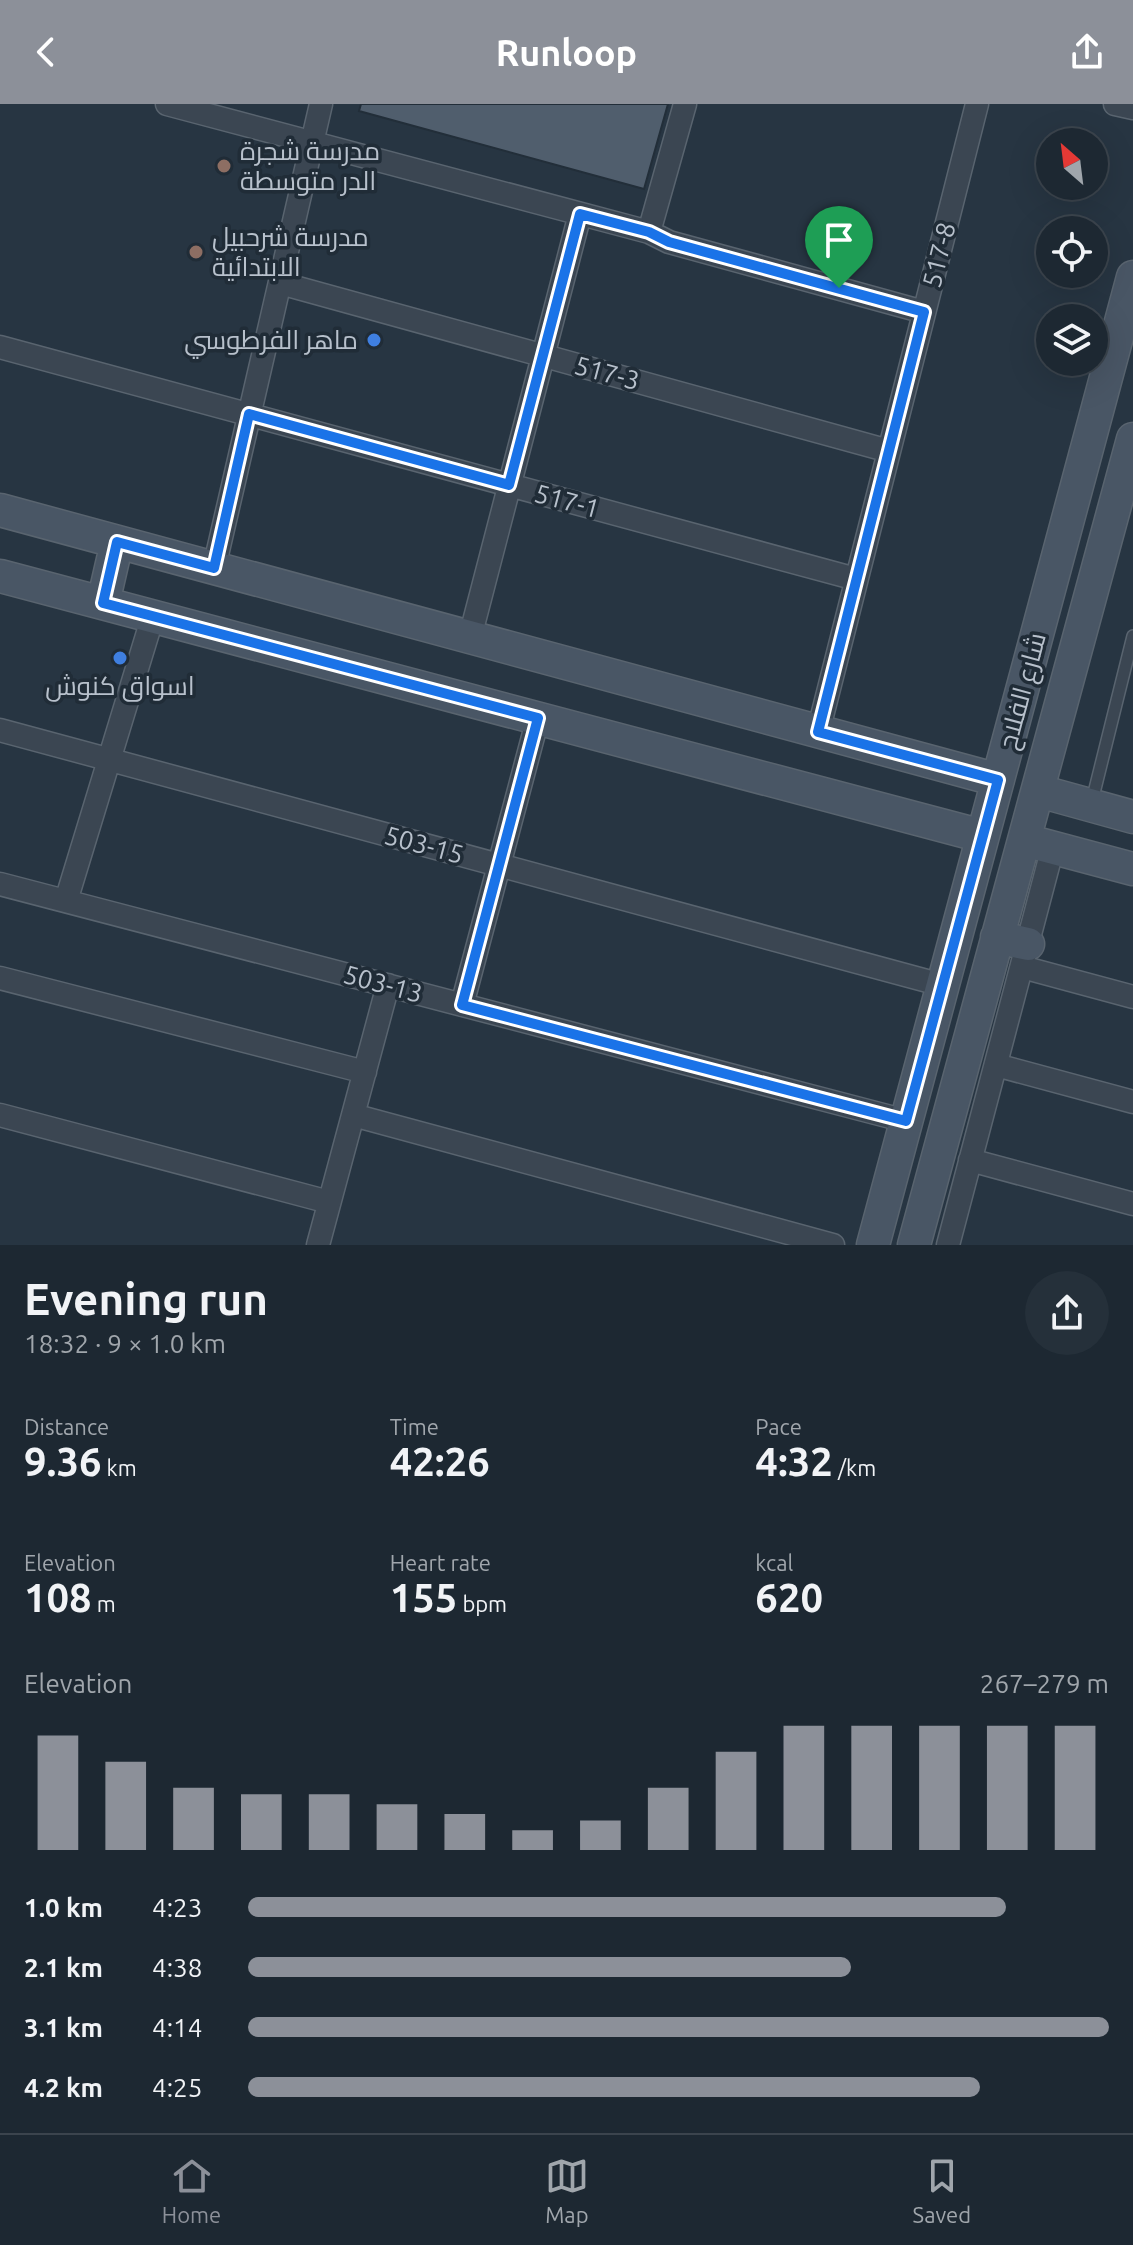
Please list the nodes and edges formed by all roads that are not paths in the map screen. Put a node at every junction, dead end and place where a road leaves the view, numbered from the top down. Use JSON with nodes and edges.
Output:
{"nodes":[{"id":1,"x":167,"y":104,"type":"edge"},
{"id":2,"x":321,"y":104,"type":"edge"},
{"id":3,"x":685,"y":104,"type":"edge"},
{"id":4,"x":977,"y":104,"type":"edge"},
{"id":5,"x":1115,"y":104,"type":"edge"},
{"id":6,"x":1133,"y":108,"type":"edge"},
{"id":7,"x":312,"y":143,"type":"junction"},
{"id":8,"x":580,"y":214,"type":"junction"},
{"id":9,"x":649,"y":232,"type":"junction"},
{"id":10,"x":1133,"y":277,"type":"edge"},
{"id":11,"x":280,"y":283,"type":"junction"},
{"id":12,"x":924,"y":312,"type":"junction"},
{"id":13,"x":0,"y":347,"type":"edge"},
{"id":14,"x":543,"y":356,"type":"junction"},
{"id":15,"x":249,"y":414,"type":"junction"},
{"id":16,"x":1133,"y":439,"type":"edge"},
{"id":17,"x":889,"y":451,"type":"junction"},
{"id":18,"x":509,"y":485,"type":"junction"},
{"id":19,"x":0,"y":510,"type":"edge"},
{"id":20,"x":117,"y":542,"type":"junction"},
{"id":21,"x":214,"y":568,"type":"junction"},
{"id":22,"x":0,"y":576,"type":"edge"},
{"id":23,"x":856,"y":579,"type":"junction"},
{"id":24,"x":103,"y":603,"type":"junction"},
{"id":25,"x":153,"y":616,"type":"junction"},
{"id":26,"x":1133,"y":636,"type":"edge"},
{"id":27,"x":470,"y":637,"type":"junction"},
{"id":28,"x":538,"y":718,"type":"junction"},
{"id":29,"x":0,"y":730,"type":"edge"},
{"id":30,"x":818,"y":732,"type":"junction"},
{"id":31,"x":109,"y":760,"type":"junction"},
{"id":32,"x":998,"y":780,"type":"junction"},
{"id":33,"x":1039,"y":791,"type":"junction"},
{"id":34,"x":1090,"y":805,"type":"junction"},
{"id":35,"x":1133,"y":817,"type":"edge"},
{"id":36,"x":982,"y":836,"type":"junction"},
{"id":37,"x":1039,"y":844,"type":"junction"},
{"id":38,"x":499,"y":865,"type":"junction"},
{"id":39,"x":1133,"y":869,"type":"edge"},
{"id":40,"x":0,"y":884,"type":"edge"},
{"id":41,"x":66,"y":901,"type":"junction"},
{"id":42,"x":1015,"y":949,"type":"junction"},
{"id":43,"x":0,"y":978,"type":"edge"},
{"id":44,"x":388,"y":985,"type":"junction"},
{"id":45,"x":942,"y":985,"type":"junction"},
{"id":46,"x":1133,"y":997,"type":"edge"},
{"id":47,"x":462,"y":1005,"type":"junction"},
{"id":48,"x":996,"y":1065,"type":"junction"},
{"id":49,"x":365,"y":1072,"type":"junction"},
{"id":50,"x":1133,"y":1102,"type":"edge"},
{"id":51,"x":0,"y":1115,"type":"edge"},
{"id":52,"x":353,"y":1115,"type":"junction"},
{"id":53,"x":906,"y":1121,"type":"junction"},
{"id":54,"x":970,"y":1160,"type":"junction"},
{"id":55,"x":329,"y":1202,"type":"junction"},
{"id":56,"x":1133,"y":1204,"type":"edge"},
{"id":57,"x":318,"y":1245,"type":"edge"},
{"id":58,"x":833,"y":1245,"type":"edge"},
{"id":59,"x":873,"y":1245,"type":"edge"},
{"id":60,"x":914,"y":1245,"type":"edge"},
{"id":61,"x":948,"y":1245,"type":"edge"}],
"edges":[{"from":1,"to":7,"type":"street"},
{"from":2,"to":7,"type":"street"},
{"from":3,"to":9,"type":"street"},
{"from":4,"to":12,"type":"street","name":"517-8"},
{"from":5,"to":6,"type":"street"},
{"from":7,"to":8,"type":"street"},
{"from":7,"to":11,"type":"street"},
{"from":8,"to":9,"type":"street"},
{"from":8,"to":14,"type":"street"},
{"from":9,"to":12,"type":"street"},
{"from":10,"to":32,"type":"street","name":"شارع الفلاح"},
{"from":11,"to":14,"type":"street","name":"517-3"},
{"from":11,"to":15,"type":"street"},
{"from":12,"to":17,"type":"street","name":"517-8"},
{"from":13,"to":15,"type":"street","name":"517-1"},
{"from":14,"to":17,"type":"street","name":"517-3"},
{"from":14,"to":18,"type":"street"},
{"from":15,"to":18,"type":"street","name":"517-1"},
{"from":15,"to":21,"type":"street"},
{"from":16,"to":33,"type":"street","name":"شارع الفلاح"},
{"from":17,"to":23,"type":"street","name":"517-8"},
{"from":18,"to":23,"type":"street","name":"517-1"},
{"from":18,"to":27,"type":"street"},
{"from":19,"to":20,"type":"street"},
{"from":20,"to":21,"type":"street"},
{"from":20,"to":24,"type":"street"},
{"from":21,"to":27,"type":"street"},
{"from":22,"to":24,"type":"street"},
{"from":23,"to":30,"type":"street","name":"517-8"},
{"from":24,"to":25,"type":"street"},
{"from":25,"to":28,"type":"street"},
{"from":25,"to":31,"type":"street"},
{"from":26,"to":34,"type":"lane"},
{"from":27,"to":30,"type":"street"},
{"from":28,"to":36,"type":"street"},
{"from":28,"to":38,"type":"street"},
{"from":29,"to":31,"type":"street","name":"503-15"},
{"from":30,"to":32,"type":"street"},
{"from":31,"to":38,"type":"street","name":"503-15"},
{"from":31,"to":41,"type":"street"},
{"from":32,"to":36,"type":"street","name":"شارع الفلاح"},
{"from":33,"to":34,"type":"street"},
{"from":33,"to":37,"type":"street","name":"شارع الفلاح"},
{"from":34,"to":35,"type":"street"},
{"from":36,"to":45,"type":"street","name":"شارع الفلاح"},
{"from":37,"to":39,"type":"street"},
{"from":37,"to":42,"type":"street","name":"شارع الفلاح"},
{"from":38,"to":45,"type":"street","name":"503-15"},
{"from":38,"to":47,"type":"street"},
{"from":40,"to":41,"type":"street","name":"503-13"},
{"from":41,"to":44,"type":"street","name":"503-13"},
{"from":42,"to":46,"type":"street"},
{"from":42,"to":48,"type":"street"},
{"from":42,"to":60,"type":"street","name":"شارع الفلاح"},
{"from":43,"to":49,"type":"street"},
{"from":44,"to":47,"type":"street","name":"503-13"},
{"from":44,"to":49,"type":"street"},
{"from":45,"to":53,"type":"street","name":"شارع الفلاح"},
{"from":47,"to":53,"type":"street","name":"503-13"},
{"from":48,"to":50,"type":"street"},
{"from":48,"to":54,"type":"street"},
{"from":49,"to":52,"type":"street"},
{"from":51,"to":55,"type":"street"},
{"from":52,"to":55,"type":"street"},
{"from":52,"to":58,"type":"street"},
{"from":53,"to":59,"type":"street","name":"شارع الفلاح"},
{"from":54,"to":56,"type":"street"},
{"from":54,"to":61,"type":"street"},
{"from":55,"to":57,"type":"street"}]}
